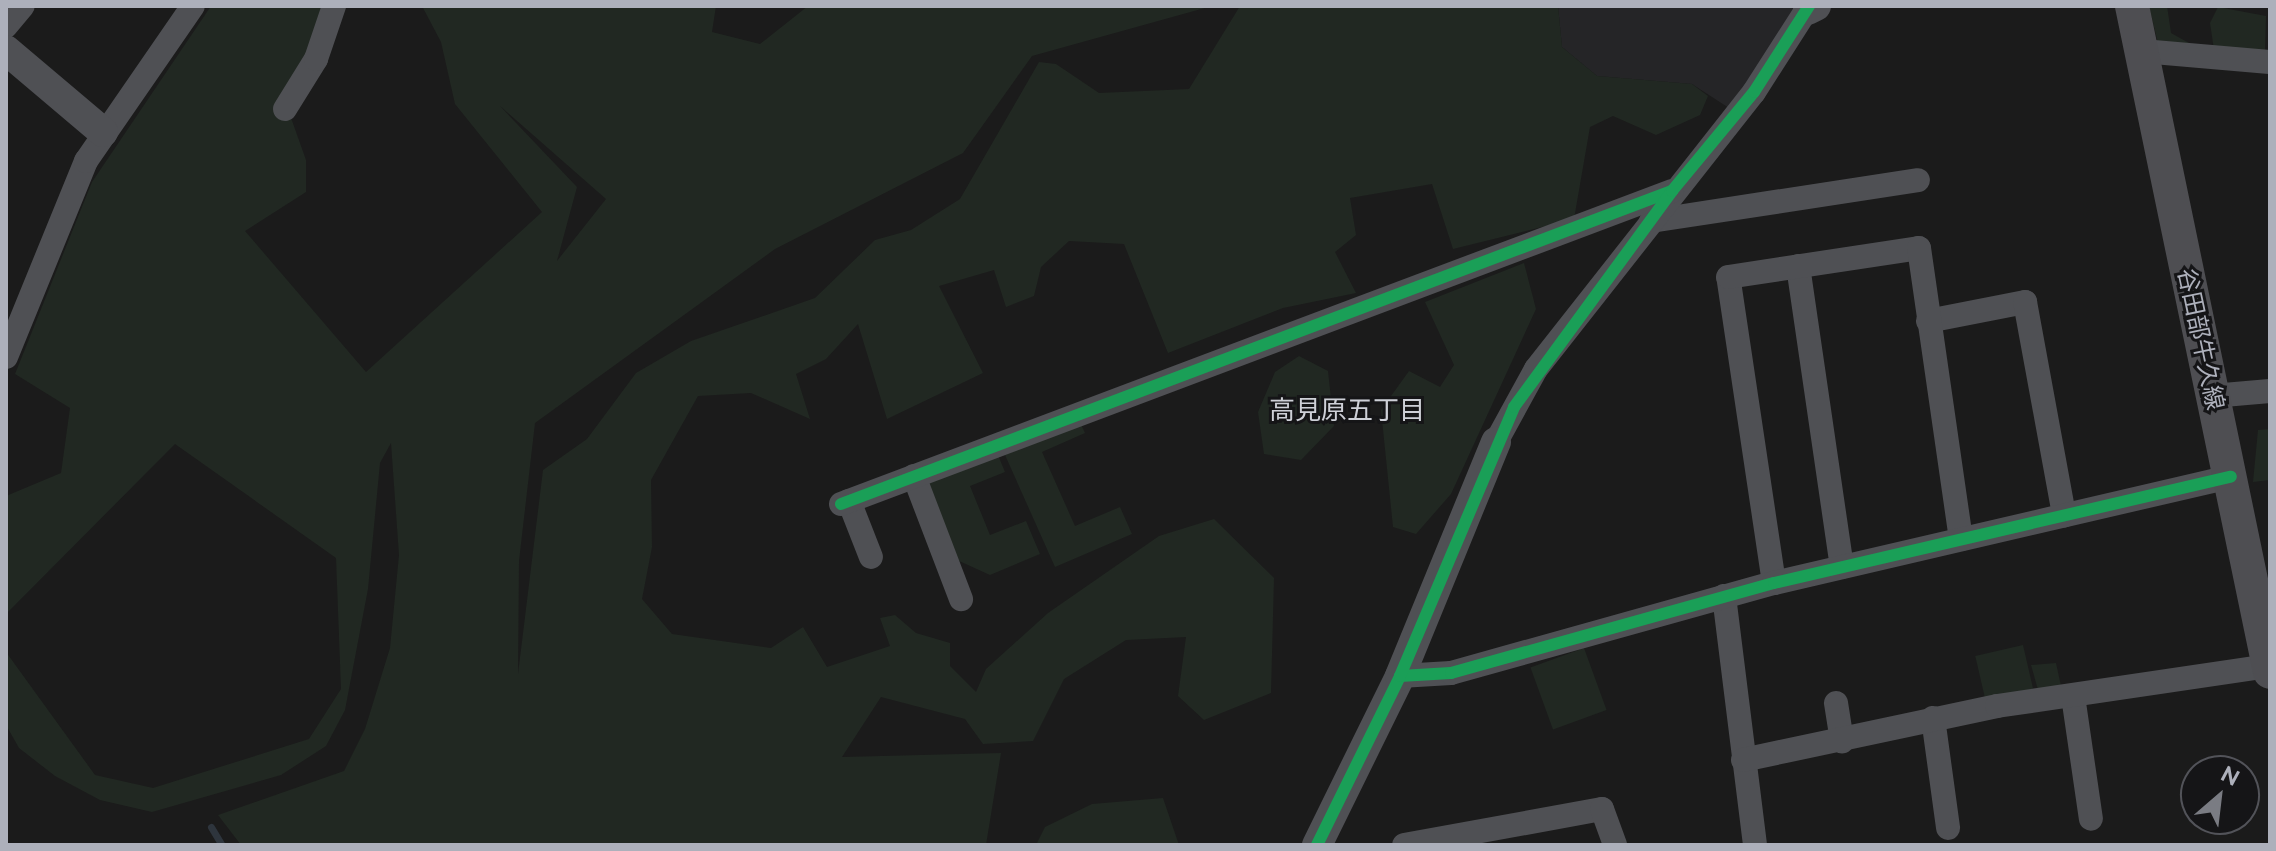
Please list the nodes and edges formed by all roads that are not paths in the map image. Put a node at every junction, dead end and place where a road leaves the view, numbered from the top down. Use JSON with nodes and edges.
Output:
{"nodes":[{"id":1,"x":23,"y":6,"type":"edge"},
{"id":2,"x":193,"y":6,"type":"edge"},
{"id":3,"x":334,"y":6,"type":"edge"},
{"id":4,"x":2132,"y":6,"type":"edge"},
{"id":5,"x":1811,"y":7,"type":"edge"},
{"id":6,"x":6,"y":26,"type":"edge"},
{"id":7,"x":6,"y":50,"type":"edge"},
{"id":8,"x":2142,"y":51,"type":"junction"},
{"id":9,"x":2270,"y":62,"type":"edge"},
{"id":10,"x":285,"y":109,"type":"dead end"},
{"id":11,"x":103,"y":132,"type":"junction"},
{"id":12,"x":1918,"y":180,"type":"dead end"},
{"id":13,"x":1672,"y":191,"type":"junction"},
{"id":14,"x":1651,"y":221,"type":"junction"},
{"id":15,"x":1798,"y":266,"type":"junction"},
{"id":16,"x":1928,"y":321,"type":"junction"},
{"id":17,"x":6,"y":357,"type":"edge"},
{"id":18,"x":2270,"y":391,"type":"edge"},
{"id":19,"x":2212,"y":396,"type":"junction"},
{"id":20,"x":1496,"y":442,"type":"joint"},
{"id":21,"x":914,"y":476,"type":"junction"},
{"id":22,"x":2231,"y":477,"type":"junction"},
{"id":23,"x":2064,"y":515,"type":"junction"},
{"id":24,"x":1961,"y":539,"type":"junction"},
{"id":25,"x":871,"y":557,"type":"dead end"},
{"id":26,"x":1842,"y":567,"type":"junction"},
{"id":27,"x":1774,"y":583,"type":"junction"},
{"id":28,"x":1724,"y":596,"type":"junction"},
{"id":29,"x":961,"y":599,"type":"dead end"},
{"id":30,"x":2266,"y":623,"type":"edge"},
{"id":31,"x":2270,"y":669,"type":"edge"},
{"id":32,"x":1400,"y":676,"type":"junction"},
{"id":33,"x":2073,"y":696,"type":"junction"},
{"id":34,"x":1836,"y":703,"type":"dead end"},
{"id":35,"x":1933,"y":718,"type":"junction"},
{"id":36,"x":1842,"y":742,"type":"junction"},
{"id":37,"x":1743,"y":760,"type":"junction"},
{"id":38,"x":2091,"y":819,"type":"dead end"},
{"id":39,"x":1948,"y":828,"type":"dead end"},
{"id":40,"x":1317,"y":845,"type":"edge"},
{"id":41,"x":1404,"y":845,"type":"edge"},
{"id":42,"x":1615,"y":845,"type":"edge"},
{"id":43,"x":1755,"y":845,"type":"edge"}],
"edges":[{"from":1,"to":6,"type":"street"},
{"from":2,"to":11,"type":"street"},
{"from":3,"to":10,"type":"street"},
{"from":4,"to":8,"type":"main road","name":"谷田部牛久線"},
{"from":5,"to":13,"type":"street"},
{"from":7,"to":11,"type":"street"},
{"from":8,"to":9,"type":"street"},
{"from":8,"to":19,"type":"main road","name":"谷田部牛久線"},
{"from":11,"to":17,"type":"street"},
{"from":12,"to":14,"type":"street"},
{"from":13,"to":14,"type":"street"},
{"from":13,"to":21,"type":"street"},
{"from":14,"to":20,"type":"street"},
{"from":15,"to":16,"type":"street"},
{"from":15,"to":26,"type":"street"},
{"from":15,"to":27,"type":"street"},
{"from":16,"to":23,"type":"street"},
{"from":16,"to":24,"type":"street"},
{"from":18,"to":19,"type":"street"},
{"from":19,"to":22,"type":"main road","name":"谷田部牛久線"},
{"from":20,"to":32,"type":"street"},
{"from":21,"to":25,"type":"street"},
{"from":21,"to":29,"type":"street"},
{"from":22,"to":23,"type":"street"},
{"from":22,"to":30,"type":"main road","name":"谷田部牛久線"},
{"from":23,"to":24,"type":"street"},
{"from":24,"to":26,"type":"street"},
{"from":26,"to":27,"type":"street"},
{"from":27,"to":28,"type":"street"},
{"from":28,"to":32,"type":"street"},
{"from":28,"to":37,"type":"street"},
{"from":30,"to":31,"type":"main road","name":"谷田部牛久線"},
{"from":31,"to":33,"type":"street"},
{"from":32,"to":40,"type":"street"},
{"from":33,"to":35,"type":"street"},
{"from":33,"to":38,"type":"street"},
{"from":34,"to":36,"type":"street"},
{"from":35,"to":36,"type":"street"},
{"from":35,"to":39,"type":"street"},
{"from":36,"to":37,"type":"street"},
{"from":37,"to":43,"type":"street"},
{"from":41,"to":42,"type":"street"}]}
